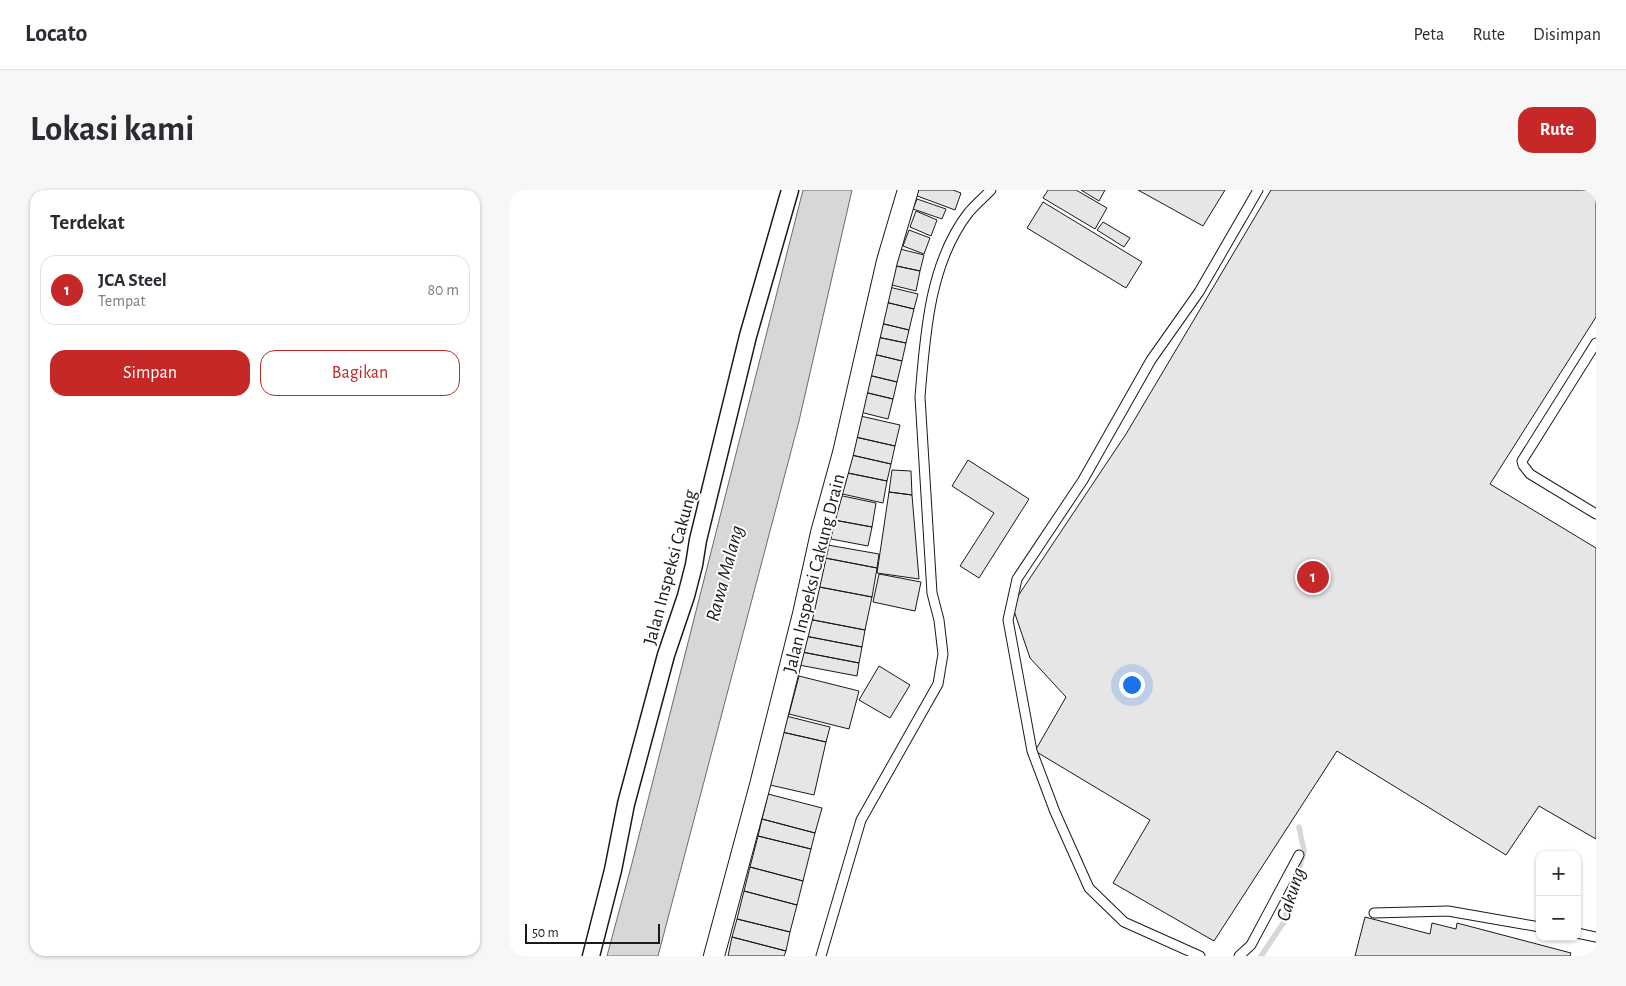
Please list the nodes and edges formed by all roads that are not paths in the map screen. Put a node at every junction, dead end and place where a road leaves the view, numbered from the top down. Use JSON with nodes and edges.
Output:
{"nodes":[{"id":1,"x":790,"y":190,"type":"edge"},
{"id":2,"x":908,"y":190,"type":"edge"},
{"id":3,"x":991,"y":190,"type":"edge"},
{"id":4,"x":1258,"y":190,"type":"edge"},
{"id":5,"x":1596,"y":343,"type":"edge"},
{"id":6,"x":1596,"y":514,"type":"edge"},
{"id":7,"x":1299,"y":855,"type":"dead end"},
{"id":8,"x":1374,"y":913,"type":"dead end"},
{"id":9,"x":1536,"y":926,"type":"edge"},
{"id":10,"x":1581,"y":934,"type":"edge"},
{"id":11,"x":1596,"y":937,"type":"edge"},
{"id":12,"x":591,"y":956,"type":"edge"},
{"id":13,"x":714,"y":956,"type":"edge"},
{"id":14,"x":821,"y":956,"type":"edge"},
{"id":15,"x":1200,"y":956,"type":"edge"},
{"id":16,"x":1239,"y":956,"type":"edge"}],
"edges":[{"from":1,"to":12,"type":"street","name":"Jalan Inspeksi Cakung"},
{"from":2,"to":13,"type":"street","name":"Jalan Inspeksi Cakung Drain"},
{"from":3,"to":14,"type":"lane"},
{"from":4,"to":15,"type":"lane"},
{"from":5,"to":6,"type":"lane"},
{"from":7,"to":16,"type":"lane"},
{"from":8,"to":9,"type":"lane"},
{"from":10,"to":11,"type":"lane"}]}
